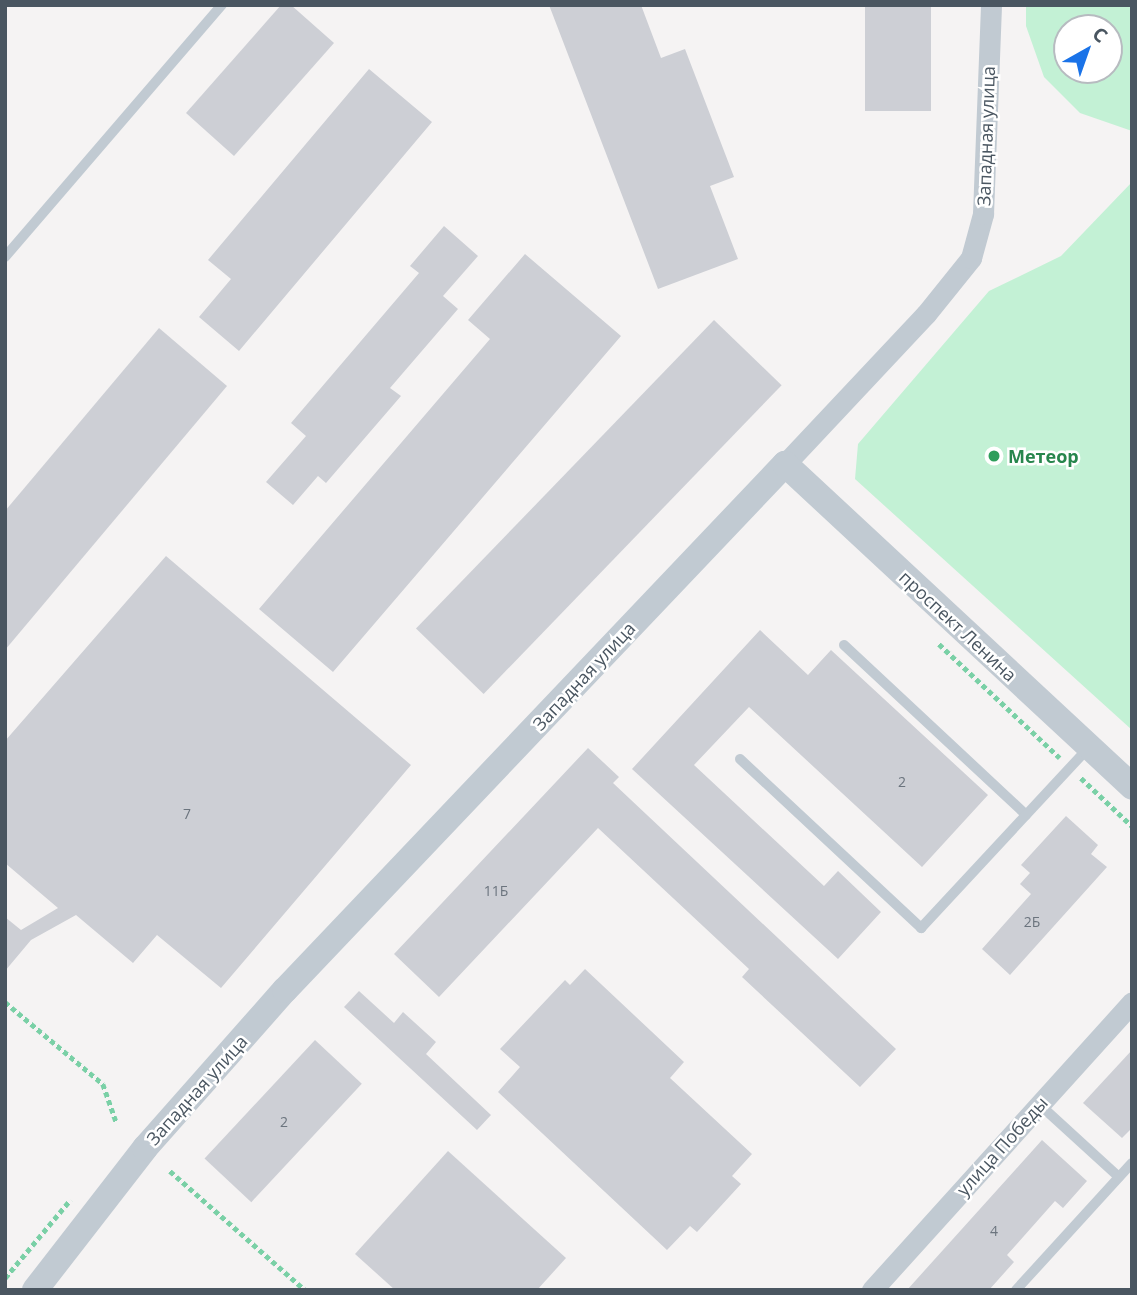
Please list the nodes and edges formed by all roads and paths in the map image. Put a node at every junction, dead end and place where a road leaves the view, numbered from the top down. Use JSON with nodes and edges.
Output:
{"nodes":[{"id":1,"x":222,"y":5,"type":"edge"},
{"id":2,"x":990,"y":5,"type":"edge"},
{"id":3,"x":5,"y":257,"type":"edge"},
{"id":4,"x":785,"y":464,"type":"junction"},
{"id":5,"x":929,"y":635,"type":"dead end"},
{"id":6,"x":844,"y":645,"type":"dead end"},
{"id":7,"x":1089,"y":747,"type":"junction"},
{"id":8,"x":740,"y":759,"type":"dead end"},
{"id":9,"x":1070,"y":768,"type":"junction"},
{"id":10,"x":1132,"y":787,"type":"edge"},
{"id":11,"x":1026,"y":815,"type":"junction"},
{"id":12,"x":1132,"y":826,"type":"edge"},
{"id":13,"x":5,"y":1002,"type":"edge"},
{"id":14,"x":1132,"y":1002,"type":"edge"},
{"id":15,"x":1039,"y":1104,"type":"junction"},
{"id":16,"x":117,"y":1124,"type":"dead end"},
{"id":17,"x":1132,"y":1163,"type":"edge"},
{"id":18,"x":170,"y":1171,"type":"dead end"},
{"id":19,"x":1119,"y":1177,"type":"junction"},
{"id":20,"x":70,"y":1200,"type":"dead end"},
{"id":21,"x":5,"y":1279,"type":"edge"},
{"id":22,"x":35,"y":1290,"type":"edge"},
{"id":23,"x":304,"y":1290,"type":"edge"},
{"id":24,"x":872,"y":1290,"type":"edge"},
{"id":25,"x":1016,"y":1290,"type":"edge"}],
"edges":[{"from":1,"to":3,"type":"lane"},
{"from":2,"to":4,"type":"street","name":"Западная улица"},
{"from":4,"to":7,"type":"street","name":"проспект Ленина"},
{"from":4,"to":22,"type":"street","name":"Западная улица"},
{"from":5,"to":9,"type":"path"},
{"from":6,"to":11,"type":"lane"},
{"from":7,"to":9,"type":"lane"},
{"from":7,"to":10,"type":"street","name":"проспект Ленина"},
{"from":8,"to":11,"type":"lane"},
{"from":9,"to":11,"type":"lane"},
{"from":9,"to":12,"type":"path"},
{"from":13,"to":16,"type":"path"},
{"from":14,"to":15,"type":"street","name":"улица Победы"},
{"from":15,"to":19,"type":"lane"},
{"from":15,"to":24,"type":"street","name":"улица Победы"},
{"from":17,"to":19,"type":"lane"},
{"from":18,"to":23,"type":"path"},
{"from":19,"to":25,"type":"lane"},
{"from":20,"to":21,"type":"path"}]}
